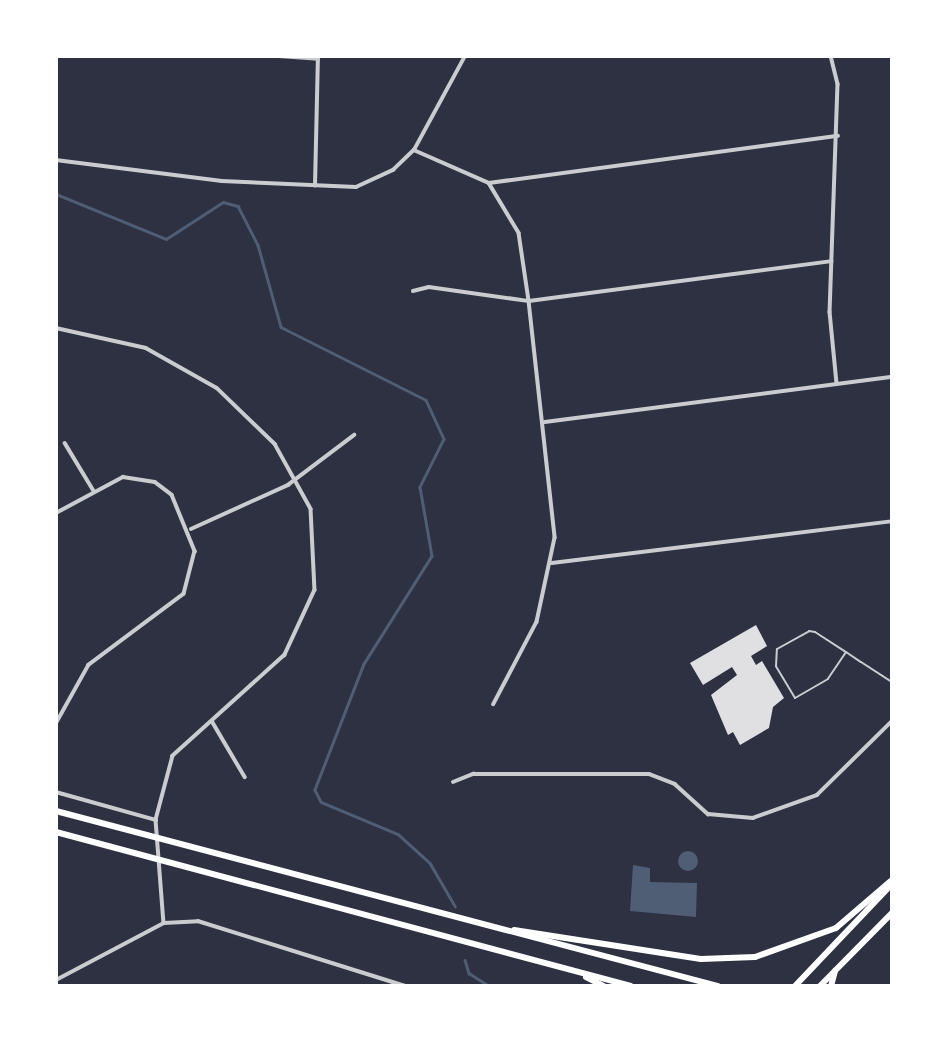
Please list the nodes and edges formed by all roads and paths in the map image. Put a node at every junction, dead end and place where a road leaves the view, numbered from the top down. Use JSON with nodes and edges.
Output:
{"nodes":[{"id":1,"x":279,"y":56,"type":"edge"},
{"id":2,"x":465,"y":56,"type":"edge"},
{"id":3,"x":831,"y":56,"type":"edge"},
{"id":4,"x":318,"y":57,"type":"edge"},
{"id":5,"x":838,"y":136,"type":"junction"},
{"id":6,"x":414,"y":150,"type":"junction"},
{"id":7,"x":56,"y":160,"type":"edge"},
{"id":8,"x":489,"y":183,"type":"junction"},
{"id":9,"x":315,"y":186,"type":"junction"},
{"id":10,"x":831,"y":261,"type":"junction"},
{"id":11,"x":413,"y":291,"type":"dead end"},
{"id":12,"x":529,"y":300,"type":"junction"},
{"id":13,"x":56,"y":328,"type":"edge"},
{"id":14,"x":892,"y":377,"type":"edge"},
{"id":15,"x":836,"y":383,"type":"junction"},
{"id":16,"x":545,"y":422,"type":"junction"},
{"id":17,"x":354,"y":435,"type":"dead end"},
{"id":18,"x":65,"y":443,"type":"dead end"},
{"id":19,"x":298,"y":478,"type":"junction"},
{"id":20,"x":93,"y":491,"type":"junction"},
{"id":21,"x":56,"y":513,"type":"edge"},
{"id":22,"x":892,"y":521,"type":"edge"},
{"id":23,"x":191,"y":529,"type":"junction"},
{"id":24,"x":552,"y":563,"type":"junction"},
{"id":25,"x":846,"y":652,"type":"junction"},
{"id":26,"x":892,"y":682,"type":"edge"},
{"id":27,"x":494,"y":704,"type":"dead end"},
{"id":28,"x":212,"y":721,"type":"junction"},
{"id":29,"x":892,"y":721,"type":"edge"},
{"id":30,"x":56,"y":724,"type":"edge"},
{"id":31,"x":245,"y":777,"type":"dead end"},
{"id":32,"x":453,"y":782,"type":"dead end"},
{"id":33,"x":56,"y":792,"type":"edge"},
{"id":34,"x":56,"y":811,"type":"edge"},
{"id":35,"x":156,"y":820,"type":"junction"},
{"id":36,"x":56,"y":832,"type":"edge"},
{"id":37,"x":160,"y":839,"type":"junction"},
{"id":38,"x":159,"y":859,"type":"junction"},
{"id":39,"x":892,"y":882,"type":"edge"},
{"id":40,"x":892,"y":913,"type":"edge"},
{"id":41,"x":164,"y":923,"type":"junction"},
{"id":42,"x":471,"y":923,"type":"junction"},
{"id":43,"x":571,"y":970,"type":"junction"},
{"id":44,"x":836,"y":970,"type":"junction"},
{"id":45,"x":56,"y":980,"type":"edge"},
{"id":46,"x":405,"y":986,"type":"edge"},
{"id":47,"x":604,"y":986,"type":"edge"},
{"id":48,"x":631,"y":986,"type":"edge"},
{"id":49,"x":718,"y":986,"type":"edge"},
{"id":50,"x":796,"y":986,"type":"edge"},
{"id":51,"x":820,"y":986,"type":"edge"},
{"id":52,"x":831,"y":986,"type":"edge"}],
"edges":[{"from":1,"to":4,"type":"street"},
{"from":2,"to":6,"type":"street"},
{"from":3,"to":5,"type":"street"},
{"from":4,"to":9,"type":"street"},
{"from":5,"to":8,"type":"street"},
{"from":5,"to":10,"type":"street"},
{"from":6,"to":8,"type":"street"},
{"from":6,"to":9,"type":"street"},
{"from":7,"to":9,"type":"street"},
{"from":8,"to":12,"type":"street"},
{"from":10,"to":12,"type":"street"},
{"from":10,"to":15,"type":"street"},
{"from":11,"to":12,"type":"street"},
{"from":12,"to":16,"type":"street"},
{"from":13,"to":19,"type":"street"},
{"from":14,"to":15,"type":"street"},
{"from":15,"to":16,"type":"street"},
{"from":16,"to":24,"type":"street"},
{"from":17,"to":19,"type":"street"},
{"from":18,"to":20,"type":"street"},
{"from":19,"to":23,"type":"street"},
{"from":19,"to":28,"type":"street"},
{"from":20,"to":21,"type":"street"},
{"from":20,"to":23,"type":"street"},
{"from":22,"to":24,"type":"street"},
{"from":23,"to":30,"type":"street"},
{"from":24,"to":27,"type":"street"},
{"from":25,"to":25,"type":"lane"},
{"from":25,"to":26,"type":"lane"},
{"from":28,"to":31,"type":"street"},
{"from":28,"to":35,"type":"street"},
{"from":29,"to":32,"type":"street"},
{"from":33,"to":35,"type":"street"},
{"from":34,"to":37,"type":"main road"},
{"from":35,"to":37,"type":"street"},
{"from":36,"to":38,"type":"main road"},
{"from":37,"to":38,"type":"street"},
{"from":37,"to":42,"type":"main road"},
{"from":38,"to":41,"type":"street"},
{"from":38,"to":43,"type":"main road"},
{"from":39,"to":42,"type":"main road"},
{"from":39,"to":50,"type":"main road"},
{"from":40,"to":44,"type":"main road"},
{"from":41,"to":45,"type":"street"},
{"from":41,"to":46,"type":"street"},
{"from":42,"to":49,"type":"main road"},
{"from":43,"to":47,"type":"main road"},
{"from":43,"to":48,"type":"main road"},
{"from":44,"to":51,"type":"main road"},
{"from":44,"to":52,"type":"main road"}]}
